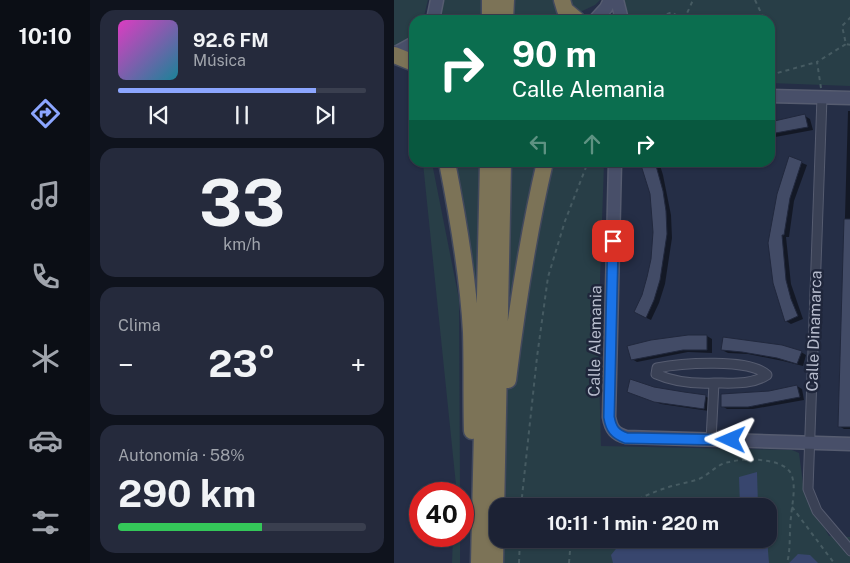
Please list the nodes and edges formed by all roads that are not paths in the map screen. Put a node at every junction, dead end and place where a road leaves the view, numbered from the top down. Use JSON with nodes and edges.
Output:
{"nodes":[{"id":1,"x":490,"y":0,"type":"edge"},
{"id":2,"x":506,"y":0,"type":"edge"},
{"id":3,"x":562,"y":0,"type":"edge"},
{"id":4,"x":610,"y":0,"type":"edge"},
{"id":5,"x":617,"y":0,"type":"edge"},
{"id":6,"x":490,"y":15,"type":"edge"},
{"id":7,"x":505,"y":15,"type":"edge"},
{"id":8,"x":570,"y":15,"type":"edge"},
{"id":9,"x":600,"y":15,"type":"edge"},
{"id":10,"x":621,"y":15,"type":"edge"},
{"id":11,"x":409,"y":45,"type":"edge"},
{"id":12,"x":394,"y":55,"type":"edge"},
{"id":13,"x":409,"y":55,"type":"edge"},
{"id":14,"x":409,"y":61,"type":"edge"},
{"id":15,"x":775,"y":96,"type":"edge"},
{"id":16,"x":822,"y":97,"type":"junction"},
{"id":17,"x":850,"y":98,"type":"edge"},
{"id":18,"x":448,"y":167,"type":"edge"},
{"id":19,"x":488,"y":167,"type":"edge"},
{"id":20,"x":502,"y":167,"type":"edge"},
{"id":21,"x":543,"y":167,"type":"edge"},
{"id":22,"x":615,"y":167,"type":"edge"},
{"id":23,"x":714,"y":383,"type":"junction"},
{"id":24,"x":498,"y":418,"type":"junction"},
{"id":25,"x":711,"y":440,"type":"junction"},
{"id":26,"x":811,"y":442,"type":"junction"},
{"id":27,"x":850,"y":444,"type":"edge"},
{"id":28,"x":850,"y":551,"type":"edge"},
{"id":29,"x":479,"y":556,"type":"edge"},
{"id":30,"x":495,"y":563,"type":"edge"}],
"edges":[{"from":1,"to":6,"type":"highway"},
{"from":2,"to":7,"type":"highway"},
{"from":3,"to":8,"type":"highway"},
{"from":4,"to":9,"type":"street"},
{"from":5,"to":10,"type":"street"},
{"from":11,"to":12,"type":"street"},
{"from":12,"to":13,"type":"street"},
{"from":12,"to":14,"type":"highway"},
{"from":15,"to":16,"type":"street"},
{"from":16,"to":17,"type":"street"},
{"from":16,"to":26,"type":"street","name":"Calle Dinamarca"},
{"from":18,"to":29,"type":"highway"},
{"from":19,"to":29,"type":"highway"},
{"from":20,"to":24,"type":"highway"},
{"from":21,"to":24,"type":"highway"},
{"from":22,"to":25,"type":"street","name":"Calle Alemania"},
{"from":23,"to":23,"type":"street"},
{"from":23,"to":25,"type":"street"},
{"from":24,"to":30,"type":"highway"},
{"from":25,"to":26,"type":"street","name":"Calle Alemania"},
{"from":26,"to":27,"type":"street","name":"Calle Alemania"},
{"from":26,"to":28,"type":"street","name":"Calle Dinamarca"}]}
